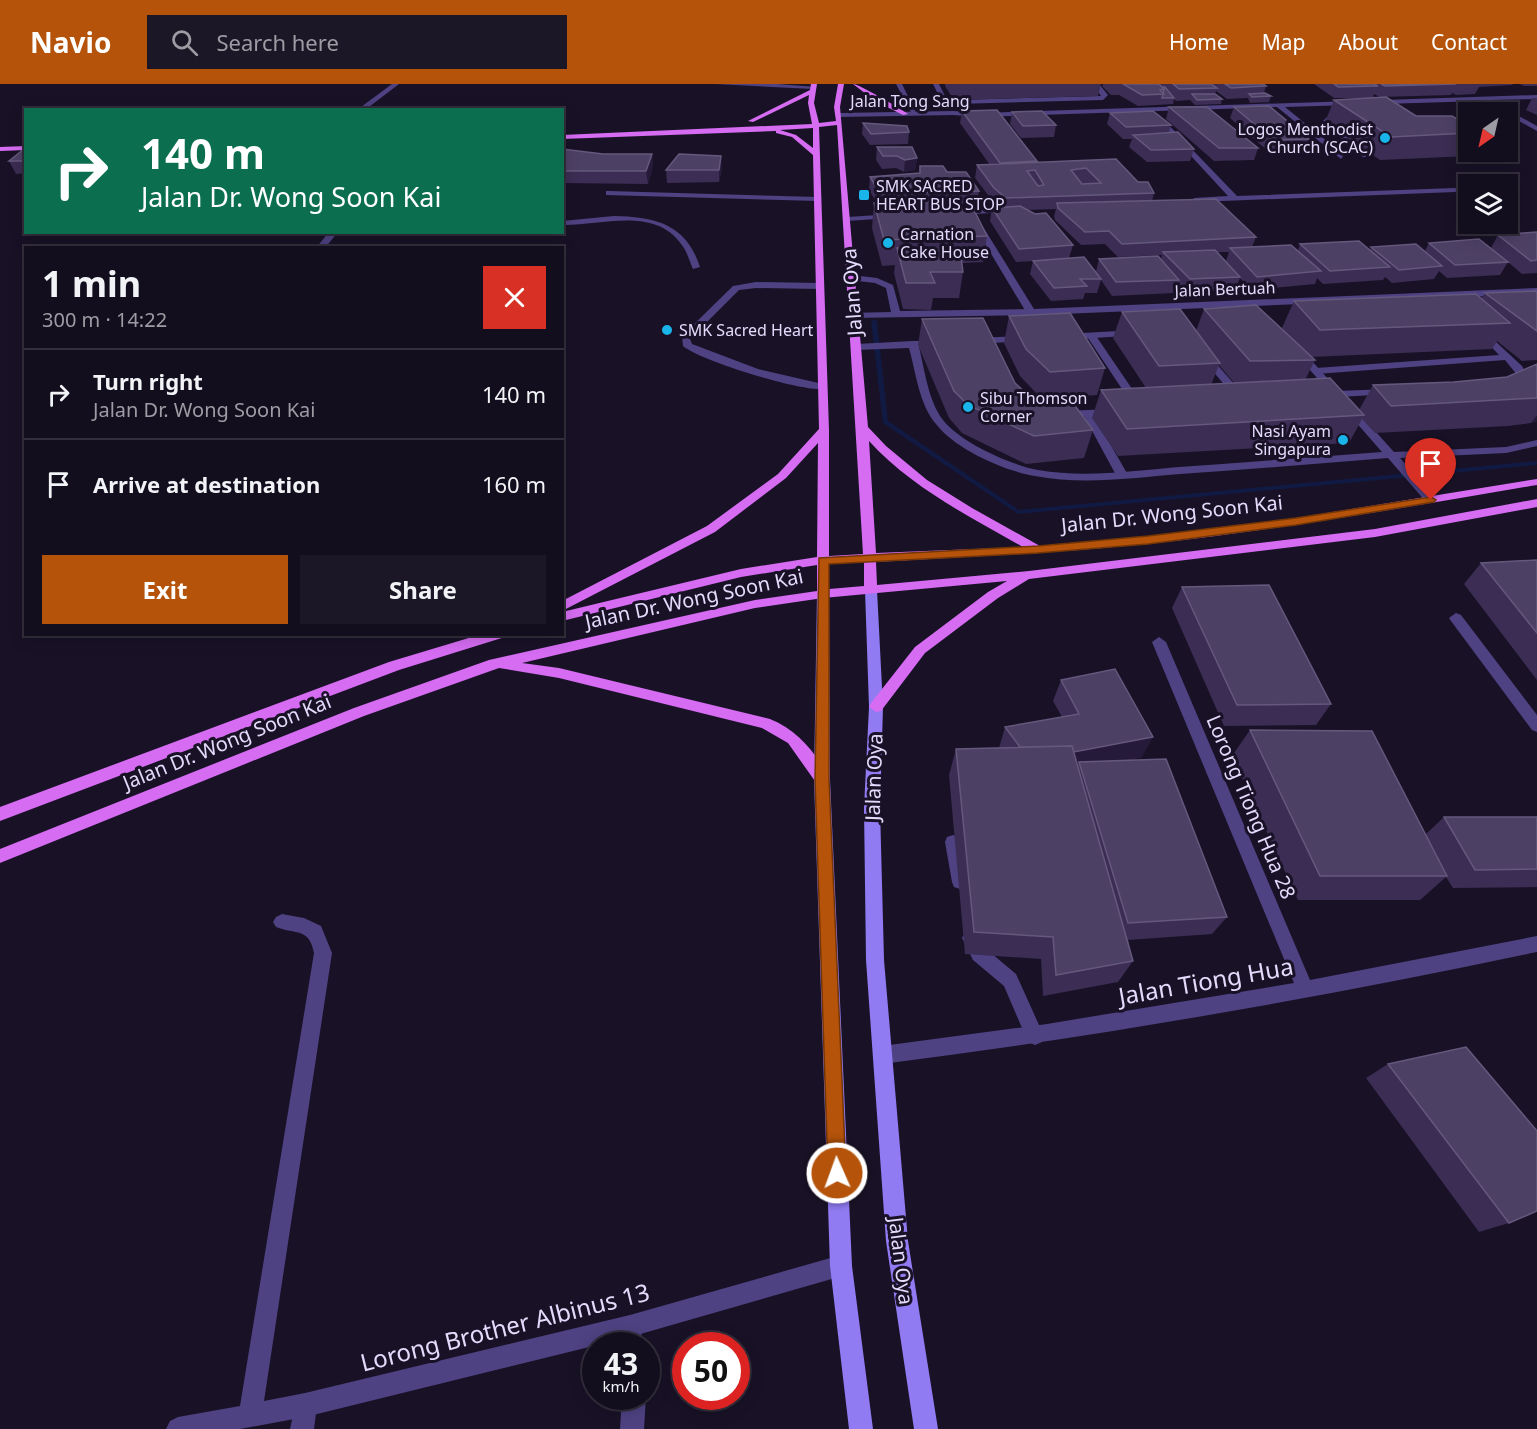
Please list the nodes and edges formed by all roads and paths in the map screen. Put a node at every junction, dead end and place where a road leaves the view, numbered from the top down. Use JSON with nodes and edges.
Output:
{"nodes":[{"id":1,"x":396,"y":84,"type":"edge"},
{"id":2,"x":718,"y":84,"type":"edge"},
{"id":3,"x":841,"y":84,"type":"edge"},
{"id":4,"x":856,"y":84,"type":"edge"},
{"id":5,"x":899,"y":84,"type":"edge"},
{"id":6,"x":936,"y":84,"type":"edge"},
{"id":7,"x":1096,"y":84,"type":"edge"},
{"id":8,"x":813,"y":87,"type":"edge"},
{"id":9,"x":1537,"y":97,"type":"edge"},
{"id":10,"x":1483,"y":99,"type":"junction"},
{"id":11,"x":1377,"y":102,"type":"junction"},
{"id":12,"x":1278,"y":105,"type":"junction"},
{"id":13,"x":363,"y":108,"type":"edge"},
{"id":14,"x":1385,"y":108,"type":"edge"},
{"id":15,"x":1150,"y":110,"type":"junction"},
{"id":16,"x":905,"y":114,"type":"junction"},
{"id":17,"x":915,"y":114,"type":"junction"},
{"id":18,"x":981,"y":115,"type":"junction"},
{"id":19,"x":1346,"y":116,"type":"edge"},
{"id":20,"x":840,"y":119,"type":"junction"},
{"id":21,"x":751,"y":121,"type":"junction"},
{"id":22,"x":814,"y":122,"type":"junction"},
{"id":23,"x":564,"y":129,"type":"edge"},
{"id":24,"x":1537,"y":129,"type":"edge"},
{"id":25,"x":742,"y":130,"type":"junction"},
{"id":26,"x":564,"y":137,"type":"edge"},
{"id":27,"x":0,"y":141,"type":"edge"},
{"id":28,"x":24,"y":141,"type":"edge"},
{"id":29,"x":24,"y":148,"type":"edge"},
{"id":30,"x":0,"y":149,"type":"edge"},
{"id":31,"x":816,"y":154,"type":"junction"},
{"id":32,"x":1366,"y":155,"type":"dead end"},
{"id":33,"x":1341,"y":157,"type":"dead end"},
{"id":34,"x":1455,"y":190,"type":"dead end"},
{"id":35,"x":609,"y":193,"type":"dead end"},
{"id":36,"x":1235,"y":198,"type":"junction"},
{"id":37,"x":818,"y":199,"type":"junction"},
{"id":38,"x":1189,"y":201,"type":"edge"},
{"id":39,"x":1016,"y":210,"type":"edge"},
{"id":40,"x":970,"y":212,"type":"junction"},
{"id":41,"x":947,"y":213,"type":"edge"},
{"id":42,"x":903,"y":216,"type":"edge"},
{"id":43,"x":847,"y":219,"type":"junction"},
{"id":44,"x":564,"y":223,"type":"edge"},
{"id":45,"x":332,"y":234,"type":"edge"},
{"id":46,"x":322,"y":246,"type":"edge"},
{"id":47,"x":696,"y":267,"type":"dead end"},
{"id":48,"x":852,"y":278,"type":"junction"},
{"id":49,"x":820,"y":286,"type":"junction"},
{"id":50,"x":1537,"y":291,"type":"edge"},
{"id":51,"x":1350,"y":299,"type":"junction"},
{"id":52,"x":1357,"y":306,"type":"edge"},
{"id":53,"x":1031,"y":312,"type":"junction"},
{"id":54,"x":896,"y":314,"type":"junction"},
{"id":55,"x":853,"y":315,"type":"junction"},
{"id":56,"x":1468,"y":319,"type":"edge"},
{"id":57,"x":1041,"y":329,"type":"edge"},
{"id":58,"x":1149,"y":332,"type":"edge"},
{"id":59,"x":1091,"y":335,"type":"junction"},
{"id":60,"x":1058,"y":337,"type":"edge"},
{"id":61,"x":1035,"y":338,"type":"edge"},
{"id":62,"x":990,"y":340,"type":"junction"},
{"id":63,"x":1289,"y":341,"type":"edge"},
{"id":64,"x":968,"y":342,"type":"edge"},
{"id":65,"x":935,"y":343,"type":"edge"},
{"id":66,"x":913,"y":344,"type":"junction"},
{"id":67,"x":856,"y":347,"type":"junction"},
{"id":68,"x":1199,"y":349,"type":"edge"},
{"id":69,"x":996,"y":351,"type":"edge"},
{"id":70,"x":1508,"y":357,"type":"junction"},
{"id":71,"x":1316,"y":371,"type":"junction"},
{"id":72,"x":1500,"y":386,"type":"edge"},
{"id":73,"x":823,"y":387,"type":"junction"},
{"id":74,"x":1395,"y":391,"type":"edge"},
{"id":75,"x":1337,"y":394,"type":"junction"},
{"id":76,"x":1226,"y":404,"type":"edge"},
{"id":77,"x":1047,"y":413,"type":"edge"},
{"id":78,"x":1088,"y":414,"type":"junction"},
{"id":79,"x":864,"y":429,"type":"junction"},
{"id":80,"x":824,"y":430,"type":"junction"},
{"id":81,"x":1537,"y":443,"type":"edge"},
{"id":82,"x":1390,"y":455,"type":"junction"},
{"id":83,"x":1122,"y":475,"type":"junction"},
{"id":84,"x":1537,"y":482,"type":"edge"},
{"id":85,"x":1431,"y":500,"type":"junction"},
{"id":86,"x":1537,"y":503,"type":"edge"},
{"id":87,"x":1038,"y":550,"type":"junction"},
{"id":88,"x":870,"y":558,"type":"junction"},
{"id":89,"x":823,"y":560,"type":"junction"},
{"id":90,"x":1029,"y":575,"type":"junction"},
{"id":91,"x":871,"y":590,"type":"junction"},
{"id":92,"x":823,"y":594,"type":"junction"},
{"id":93,"x":564,"y":606,"type":"edge"},
{"id":94,"x":564,"y":617,"type":"edge"},
{"id":95,"x":1456,"y":618,"type":"dead end"},
{"id":96,"x":493,"y":636,"type":"edge"},
{"id":97,"x":1159,"y":642,"type":"dead end"},
{"id":98,"x":494,"y":664,"type":"junction"},
{"id":99,"x":876,"y":707,"type":"junction"},
{"id":100,"x":1537,"y":726,"type":"edge"},
{"id":101,"x":822,"y":780,"type":"junction"},
{"id":102,"x":0,"y":814,"type":"edge"},
{"id":103,"x":953,"y":842,"type":"dead end"},
{"id":104,"x":0,"y":856,"type":"edge"},
{"id":105,"x":963,"y":897,"type":"dead end"},
{"id":106,"x":968,"y":918,"type":"edge"},
{"id":107,"x":282,"y":922,"type":"dead end"},
{"id":108,"x":1537,"y":944,"type":"edge"},
{"id":109,"x":1305,"y":989,"type":"junction"},
{"id":110,"x":1035,"y":1036,"type":"junction"},
{"id":111,"x":882,"y":1055,"type":"junction"},
{"id":112,"x":841,"y":1266,"type":"junction"},
{"id":113,"x":643,"y":1332,"type":"edge"},
{"id":114,"x":582,"y":1346,"type":"edge"},
{"id":115,"x":305,"y":1405,"type":"junction"},
{"id":116,"x":633,"y":1410,"type":"edge"},
{"id":117,"x":250,"y":1414,"type":"junction"},
{"id":118,"x":178,"y":1429,"type":"edge"},
{"id":119,"x":302,"y":1429,"type":"edge"},
{"id":120,"x":632,"y":1429,"type":"edge"},
{"id":121,"x":861,"y":1429,"type":"edge"},
{"id":122,"x":926,"y":1429,"type":"edge"}],
"edges":[{"from":1,"to":13,"type":"street"},
{"from":2,"to":8,"type":"street"},
{"from":3,"to":20,"type":"main road","name":"Jalan Oya"},
{"from":4,"to":16,"type":"main road"},
{"from":5,"to":17,"type":"street"},
{"from":6,"to":7,"type":"street"},
{"from":8,"to":21,"type":"main road"},
{"from":8,"to":22,"type":"main road","name":"Jalan Oya"},
{"from":9,"to":10,"type":"street","name":"Jalan Tong Sang"},
{"from":10,"to":11,"type":"street","name":"Jalan Tong Sang"},
{"from":10,"to":24,"type":"street"},
{"from":11,"to":12,"type":"street","name":"Jalan Tong Sang"},
{"from":11,"to":14,"type":"street"},
{"from":12,"to":15,"type":"street","name":"Jalan Tong Sang"},
{"from":12,"to":33,"type":"street"},
{"from":15,"to":18,"type":"street","name":"Jalan Tong Sang"},
{"from":15,"to":36,"type":"street"},
{"from":16,"to":17,"type":"street","name":"Jalan Tong Sang"},
{"from":16,"to":20,"type":"street","name":"Jalan Tong Sang"},
{"from":17,"to":18,"type":"street","name":"Jalan Tong Sang"},
{"from":18,"to":20,"type":"street","name":"Jalan Tong Sang"},
{"from":19,"to":32,"type":"street"},
{"from":20,"to":22,"type":"main road"},
{"from":20,"to":43,"type":"main road","name":"Jalan Oya"},
{"from":21,"to":22,"type":"main road"},
{"from":21,"to":23,"type":"main road"},
{"from":22,"to":25,"type":"main road"},
{"from":22,"to":31,"type":"main road","name":"Jalan Oya"},
{"from":25,"to":26,"type":"main road"},
{"from":25,"to":31,"type":"main road"},
{"from":27,"to":28,"type":"main road"},
{"from":29,"to":30,"type":"main road"},
{"from":31,"to":37,"type":"main road","name":"Jalan Oya"},
{"from":34,"to":36,"type":"street"},
{"from":35,"to":37,"type":"street"},
{"from":36,"to":38,"type":"street"},
{"from":37,"to":49,"type":"main road","name":"Jalan Oya"},
{"from":39,"to":40,"type":"street"},
{"from":40,"to":41,"type":"street"},
{"from":40,"to":53,"type":"street"},
{"from":42,"to":43,"type":"street"},
{"from":43,"to":48,"type":"main road","name":"Jalan Oya"},
{"from":44,"to":47,"type":"street"},
{"from":45,"to":46,"type":"street"},
{"from":48,"to":54,"type":"street"},
{"from":48,"to":55,"type":"main road","name":"Jalan Oya"},
{"from":49,"to":73,"type":"main road","name":"Jalan Oya"},
{"from":49,"to":73,"type":"street"},
{"from":50,"to":51,"type":"street","name":"Jalan Bertuah"},
{"from":51,"to":52,"type":"street"},
{"from":51,"to":53,"type":"street","name":"Jalan Bertuah"},
{"from":53,"to":54,"type":"street","name":"Jalan Bertuah"},
{"from":53,"to":57,"type":"street"},
{"from":54,"to":55,"type":"street","name":"Jalan Bertuah"},
{"from":55,"to":67,"type":"main road","name":"Jalan Oya"},
{"from":56,"to":70,"type":"street"},
{"from":58,"to":59,"type":"street"},
{"from":59,"to":60,"type":"street"},
{"from":59,"to":78,"type":"street"},
{"from":61,"to":62,"type":"street"},
{"from":62,"to":64,"type":"street"},
{"from":62,"to":69,"type":"street"},
{"from":63,"to":71,"type":"street"},
{"from":65,"to":66,"type":"street"},
{"from":66,"to":67,"type":"street"},
{"from":66,"to":83,"type":"street"},
{"from":67,"to":79,"type":"main road","name":"Jalan Oya"},
{"from":68,"to":76,"type":"street"},
{"from":70,"to":71,"type":"street"},
{"from":70,"to":72,"type":"street"},
{"from":71,"to":75,"type":"street"},
{"from":73,"to":80,"type":"main road","name":"Jalan Oya"},
{"from":74,"to":75,"type":"street"},
{"from":75,"to":82,"type":"street"},
{"from":77,"to":78,"type":"street"},
{"from":78,"to":83,"type":"street"},
{"from":79,"to":87,"type":"main road"},
{"from":79,"to":88,"type":"main road","name":"Jalan Oya"},
{"from":80,"to":89,"type":"main road","name":"Jalan Oya"},
{"from":80,"to":93,"type":"main road"},
{"from":81,"to":82,"type":"street"},
{"from":82,"to":83,"type":"street"},
{"from":82,"to":85,"type":"street"},
{"from":84,"to":85,"type":"main road","name":"Jalan Dr. Wong Soon Kai"},
{"from":85,"to":87,"type":"main road","name":"Jalan Dr. Wong Soon Kai"},
{"from":86,"to":90,"type":"main road","name":"Jalan Dr. Wong Soon Kai"},
{"from":87,"to":88,"type":"main road","name":"Jalan Dr. Wong Soon Kai"},
{"from":88,"to":89,"type":"main road","name":"Jalan Dr. Wong Soon Kai"},
{"from":88,"to":91,"type":"main road","name":"Jalan Oya"},
{"from":89,"to":92,"type":"main road","name":"Jalan Oya"},
{"from":89,"to":94,"type":"main road","name":"Jalan Dr. Wong Soon Kai"},
{"from":90,"to":91,"type":"main road","name":"Jalan Dr. Wong Soon Kai"},
{"from":90,"to":99,"type":"main road"},
{"from":91,"to":92,"type":"main road","name":"Jalan Dr. Wong Soon Kai"},
{"from":91,"to":99,"type":"main road","name":"Jalan Oya"},
{"from":92,"to":98,"type":"main road","name":"Jalan Dr. Wong Soon Kai"},
{"from":92,"to":101,"type":"main road","name":"Jalan Oya"},
{"from":95,"to":100,"type":"street"},
{"from":96,"to":102,"type":"main road","name":"Jalan Dr. Wong Soon Kai"},
{"from":97,"to":109,"type":"street","name":"Lorong Tiong Hua 28"},
{"from":98,"to":101,"type":"main road"},
{"from":98,"to":104,"type":"main road","name":"Jalan Dr. Wong Soon Kai"},
{"from":99,"to":111,"type":"main road","name":"Jalan Oya"},
{"from":101,"to":112,"type":"main road","name":"Jalan Oya"},
{"from":103,"to":105,"type":"street"},
{"from":106,"to":110,"type":"street"},
{"from":107,"to":117,"type":"street"},
{"from":108,"to":109,"type":"street","name":"Jalan Tiong Hua"},
{"from":109,"to":110,"type":"street","name":"Jalan Tiong Hua"},
{"from":110,"to":111,"type":"street","name":"Jalan Tiong Hua"},
{"from":111,"to":122,"type":"main road","name":"Jalan Oya"},
{"from":112,"to":113,"type":"street","name":"Lorong Brother Albinus 13"},
{"from":112,"to":121,"type":"main road","name":"Jalan Oya"},
{"from":114,"to":115,"type":"street","name":"Lorong Brother Albinus 13"},
{"from":115,"to":117,"type":"street","name":"Lorong Brother Albinus 13"},
{"from":115,"to":119,"type":"street"},
{"from":116,"to":120,"type":"street"},
{"from":117,"to":118,"type":"street","name":"Lorong Brother Albinus 13"}]}
